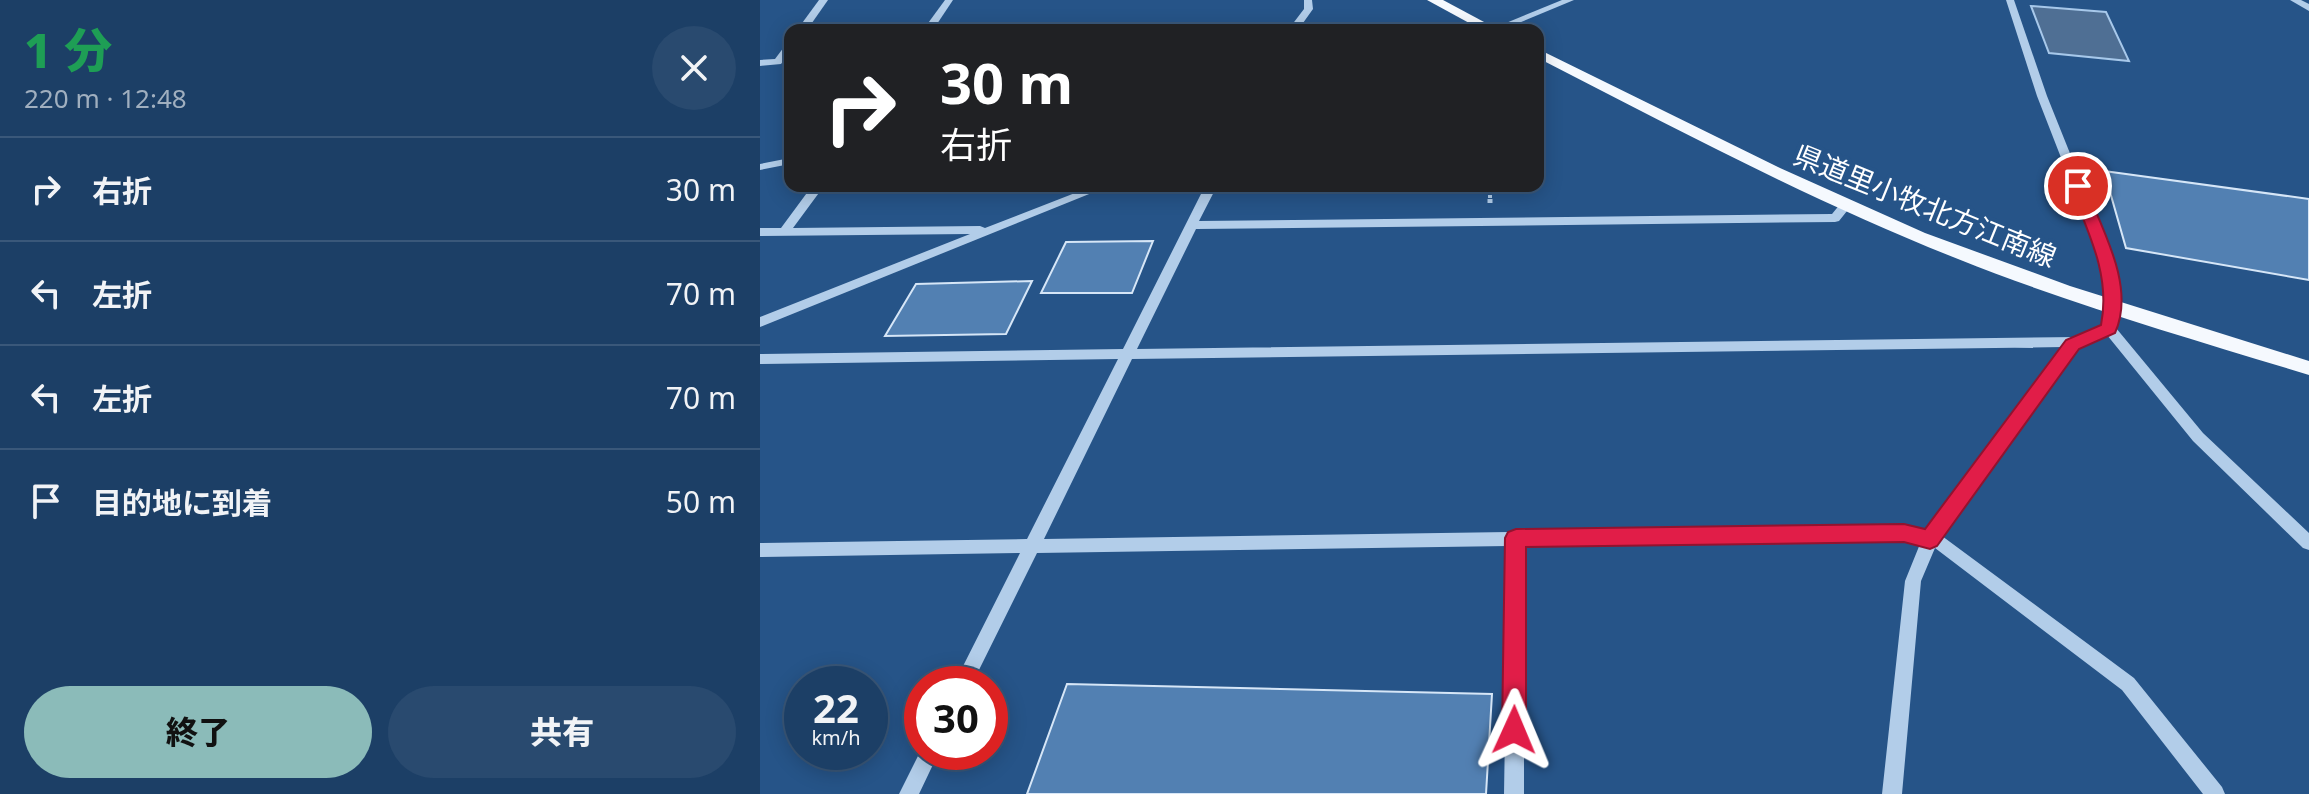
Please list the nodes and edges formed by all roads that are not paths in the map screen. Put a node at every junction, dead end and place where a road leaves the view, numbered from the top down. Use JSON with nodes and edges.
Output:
{"nodes":[{"id":1,"x":824,"y":0,"type":"edge"},
{"id":2,"x":949,"y":0,"type":"edge"},
{"id":3,"x":1308,"y":0,"type":"edge"},
{"id":4,"x":1433,"y":0,"type":"edge"},
{"id":5,"x":1570,"y":0,"type":"edge"},
{"id":6,"x":2010,"y":0,"type":"edge"},
{"id":7,"x":2294,"y":0,"type":"edge"},
{"id":8,"x":2309,"y":8,"type":"edge"},
{"id":9,"x":806,"y":24,"type":"edge"},
{"id":10,"x":932,"y":24,"type":"edge"},
{"id":11,"x":1298,"y":24,"type":"edge"},
{"id":12,"x":1481,"y":24,"type":"edge"},
{"id":13,"x":1508,"y":24,"type":"edge"},
{"id":14,"x":784,"y":54,"type":"edge"},
{"id":15,"x":1544,"y":56,"type":"edge"},
{"id":16,"x":760,"y":63,"type":"edge"},
{"id":17,"x":784,"y":162,"type":"edge"},
{"id":18,"x":760,"y":167,"type":"edge"},
{"id":19,"x":814,"y":192,"type":"edge"},
{"id":20,"x":1087,"y":192,"type":"edge"},
{"id":21,"x":1208,"y":192,"type":"edge"},
{"id":22,"x":1845,"y":206,"type":"junction"},
{"id":23,"x":1192,"y":225,"type":"junction"},
{"id":24,"x":987,"y":230,"type":"junction"},
{"id":25,"x":760,"y":232,"type":"edge"},
{"id":26,"x":784,"y":232,"type":"junction"},
{"id":27,"x":2113,"y":307,"type":"junction"},
{"id":28,"x":760,"y":322,"type":"edge"},
{"id":29,"x":2109,"y":329,"type":"junction"},
{"id":30,"x":2079,"y":342,"type":"junction"},
{"id":31,"x":1124,"y":357,"type":"junction"},
{"id":32,"x":760,"y":359,"type":"edge"},
{"id":33,"x":2309,"y":368,"type":"edge"},
{"id":34,"x":1516,"y":538,"type":"junction"},
{"id":35,"x":1930,"y":540,"type":"junction"},
{"id":36,"x":2309,"y":543,"type":"edge"},
{"id":37,"x":1032,"y":545,"type":"junction"},
{"id":38,"x":760,"y":550,"type":"edge"},
{"id":39,"x":972,"y":666,"type":"edge"},
{"id":40,"x":921,"y":770,"type":"edge"},
{"id":41,"x":909,"y":794,"type":"edge"},
{"id":42,"x":1514,"y":794,"type":"edge"},
{"id":43,"x":1892,"y":794,"type":"edge"},
{"id":44,"x":2215,"y":794,"type":"edge"}],
"edges":[{"from":1,"to":9,"type":"street"},
{"from":2,"to":10,"type":"street"},
{"from":3,"to":11,"type":"street"},
{"from":4,"to":12,"type":"main road"},
{"from":5,"to":13,"type":"street"},
{"from":6,"to":27,"type":"street"},
{"from":7,"to":8,"type":"street"},
{"from":14,"to":16,"type":"street"},
{"from":15,"to":22,"type":"main road","name":"県道里小牧北方江南線"},
{"from":17,"to":18,"type":"street"},
{"from":19,"to":26,"type":"street"},
{"from":20,"to":24,"type":"street"},
{"from":21,"to":23,"type":"street"},
{"from":22,"to":23,"type":"street"},
{"from":22,"to":27,"type":"main road","name":"県道里小牧北方江南線"},
{"from":23,"to":31,"type":"street"},
{"from":24,"to":26,"type":"street"},
{"from":24,"to":28,"type":"street"},
{"from":25,"to":26,"type":"street"},
{"from":27,"to":29,"type":"street"},
{"from":27,"to":33,"type":"main road","name":"県道里小牧北方江南線"},
{"from":29,"to":30,"type":"street"},
{"from":29,"to":36,"type":"street"},
{"from":30,"to":31,"type":"street"},
{"from":30,"to":35,"type":"street"},
{"from":31,"to":32,"type":"street"},
{"from":31,"to":37,"type":"street"},
{"from":34,"to":35,"type":"street"},
{"from":34,"to":37,"type":"street"},
{"from":34,"to":42,"type":"street"},
{"from":35,"to":43,"type":"street"},
{"from":35,"to":44,"type":"street"},
{"from":37,"to":38,"type":"street"},
{"from":37,"to":39,"type":"street"},
{"from":40,"to":41,"type":"street"}]}
